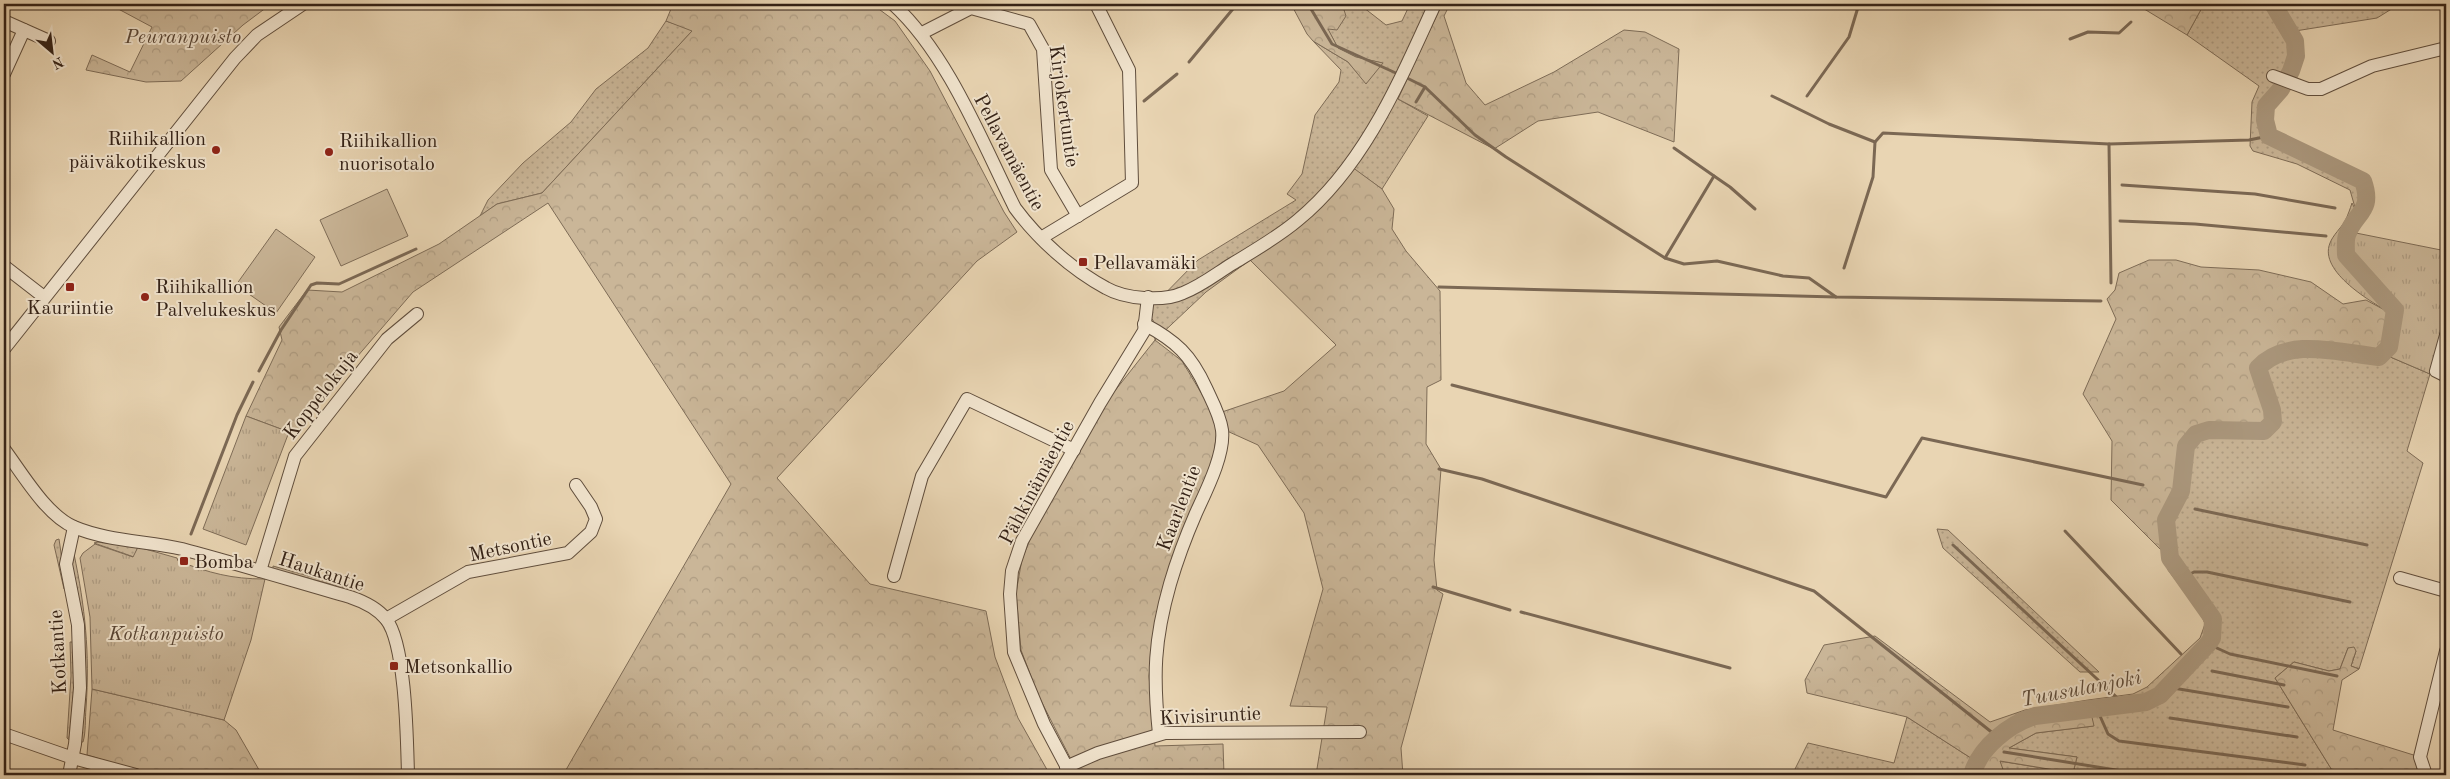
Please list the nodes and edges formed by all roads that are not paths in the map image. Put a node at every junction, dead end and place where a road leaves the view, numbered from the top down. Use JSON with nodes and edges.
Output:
{"nodes":[{"id":1,"x":303,"y":4,"type":"edge"},
{"id":2,"x":893,"y":4,"type":"edge"},
{"id":3,"x":1096,"y":4,"type":"edge"},
{"id":4,"x":1435,"y":4,"type":"edge"},
{"id":5,"x":4,"y":21,"type":"edge"},
{"id":6,"x":24,"y":30,"type":"junction"},
{"id":7,"x":922,"y":33,"type":"junction"},
{"id":8,"x":49,"y":41,"type":"dead end"},
{"id":9,"x":2446,"y":48,"type":"edge"},
{"id":10,"x":4,"y":74,"type":"edge"},
{"id":11,"x":2273,"y":76,"type":"dead end"},
{"id":12,"x":1078,"y":216,"type":"junction"},
{"id":13,"x":1041,"y":238,"type":"junction"},
{"id":14,"x":4,"y":266,"type":"edge"},
{"id":15,"x":44,"y":297,"type":"junction"},
{"id":16,"x":1148,"y":297,"type":"junction"},
{"id":17,"x":416,"y":314,"type":"dead end"},
{"id":18,"x":1144,"y":324,"type":"junction"},
{"id":19,"x":2446,"y":335,"type":"edge"},
{"id":20,"x":4,"y":349,"type":"edge"},
{"id":21,"x":2441,"y":373,"type":"edge"},
{"id":22,"x":4,"y":449,"type":"edge"},
{"id":23,"x":1074,"y":450,"type":"junction"},
{"id":24,"x":576,"y":485,"type":"dead end"},
{"id":25,"x":74,"y":527,"type":"junction"},
{"id":26,"x":260,"y":571,"type":"junction"},
{"id":27,"x":894,"y":576,"type":"dead end"},
{"id":28,"x":2400,"y":578,"type":"dead end"},
{"id":29,"x":2446,"y":591,"type":"edge"},
{"id":30,"x":386,"y":619,"type":"junction"},
{"id":31,"x":2446,"y":651,"type":"edge"},
{"id":32,"x":1360,"y":732,"type":"dead end"},
{"id":33,"x":4,"y":734,"type":"edge"},
{"id":34,"x":1159,"y":734,"type":"junction"},
{"id":35,"x":73,"y":758,"type":"junction"},
{"id":36,"x":1069,"y":771,"type":"edge"},
{"id":37,"x":69,"y":775,"type":"edge"},
{"id":38,"x":136,"y":775,"type":"edge"},
{"id":39,"x":408,"y":775,"type":"edge"},
{"id":40,"x":2426,"y":775,"type":"edge"}],
"edges":[{"from":1,"to":15,"type":"street"},
{"from":2,"to":7,"type":"street","name":"Pellavamäentie"},
{"from":3,"to":12,"type":"street"},
{"from":4,"to":16,"type":"street","name":"Pellavamäentie"},
{"from":5,"to":6,"type":"street"},
{"from":6,"to":8,"type":"street"},
{"from":6,"to":10,"type":"street"},
{"from":7,"to":12,"type":"street","name":"Kirjokertuntie"},
{"from":7,"to":13,"type":"street","name":"Pellavamäentie"},
{"from":9,"to":11,"type":"street"},
{"from":12,"to":13,"type":"street"},
{"from":13,"to":16,"type":"street","name":"Pellavamäentie"},
{"from":14,"to":15,"type":"street"},
{"from":15,"to":20,"type":"street"},
{"from":16,"to":18,"type":"street","name":"Pähkinämäentie"},
{"from":17,"to":26,"type":"street","name":"Koppelokuja"},
{"from":18,"to":23,"type":"street","name":"Pähkinämäentie"},
{"from":18,"to":34,"type":"street","name":"Kaarlentie"},
{"from":19,"to":21,"type":"street"},
{"from":22,"to":25,"type":"street","name":"Haukantie"},
{"from":23,"to":27,"type":"street"},
{"from":23,"to":36,"type":"street","name":"Pähkinämäentie"},
{"from":24,"to":30,"type":"street","name":"Metsontie"},
{"from":25,"to":26,"type":"street","name":"Haukantie"},
{"from":25,"to":35,"type":"street","name":"Kotkantie"},
{"from":26,"to":30,"type":"street","name":"Haukantie"},
{"from":28,"to":29,"type":"street"},
{"from":30,"to":39,"type":"street","name":"Haukantie"},
{"from":31,"to":40,"type":"street"},
{"from":32,"to":34,"type":"street","name":"Kivisiruntie"},
{"from":33,"to":35,"type":"street"},
{"from":34,"to":36,"type":"street","name":"Kivisiruntie"},
{"from":35,"to":37,"type":"street","name":"Kotkantie"},
{"from":35,"to":38,"type":"street"}]}
